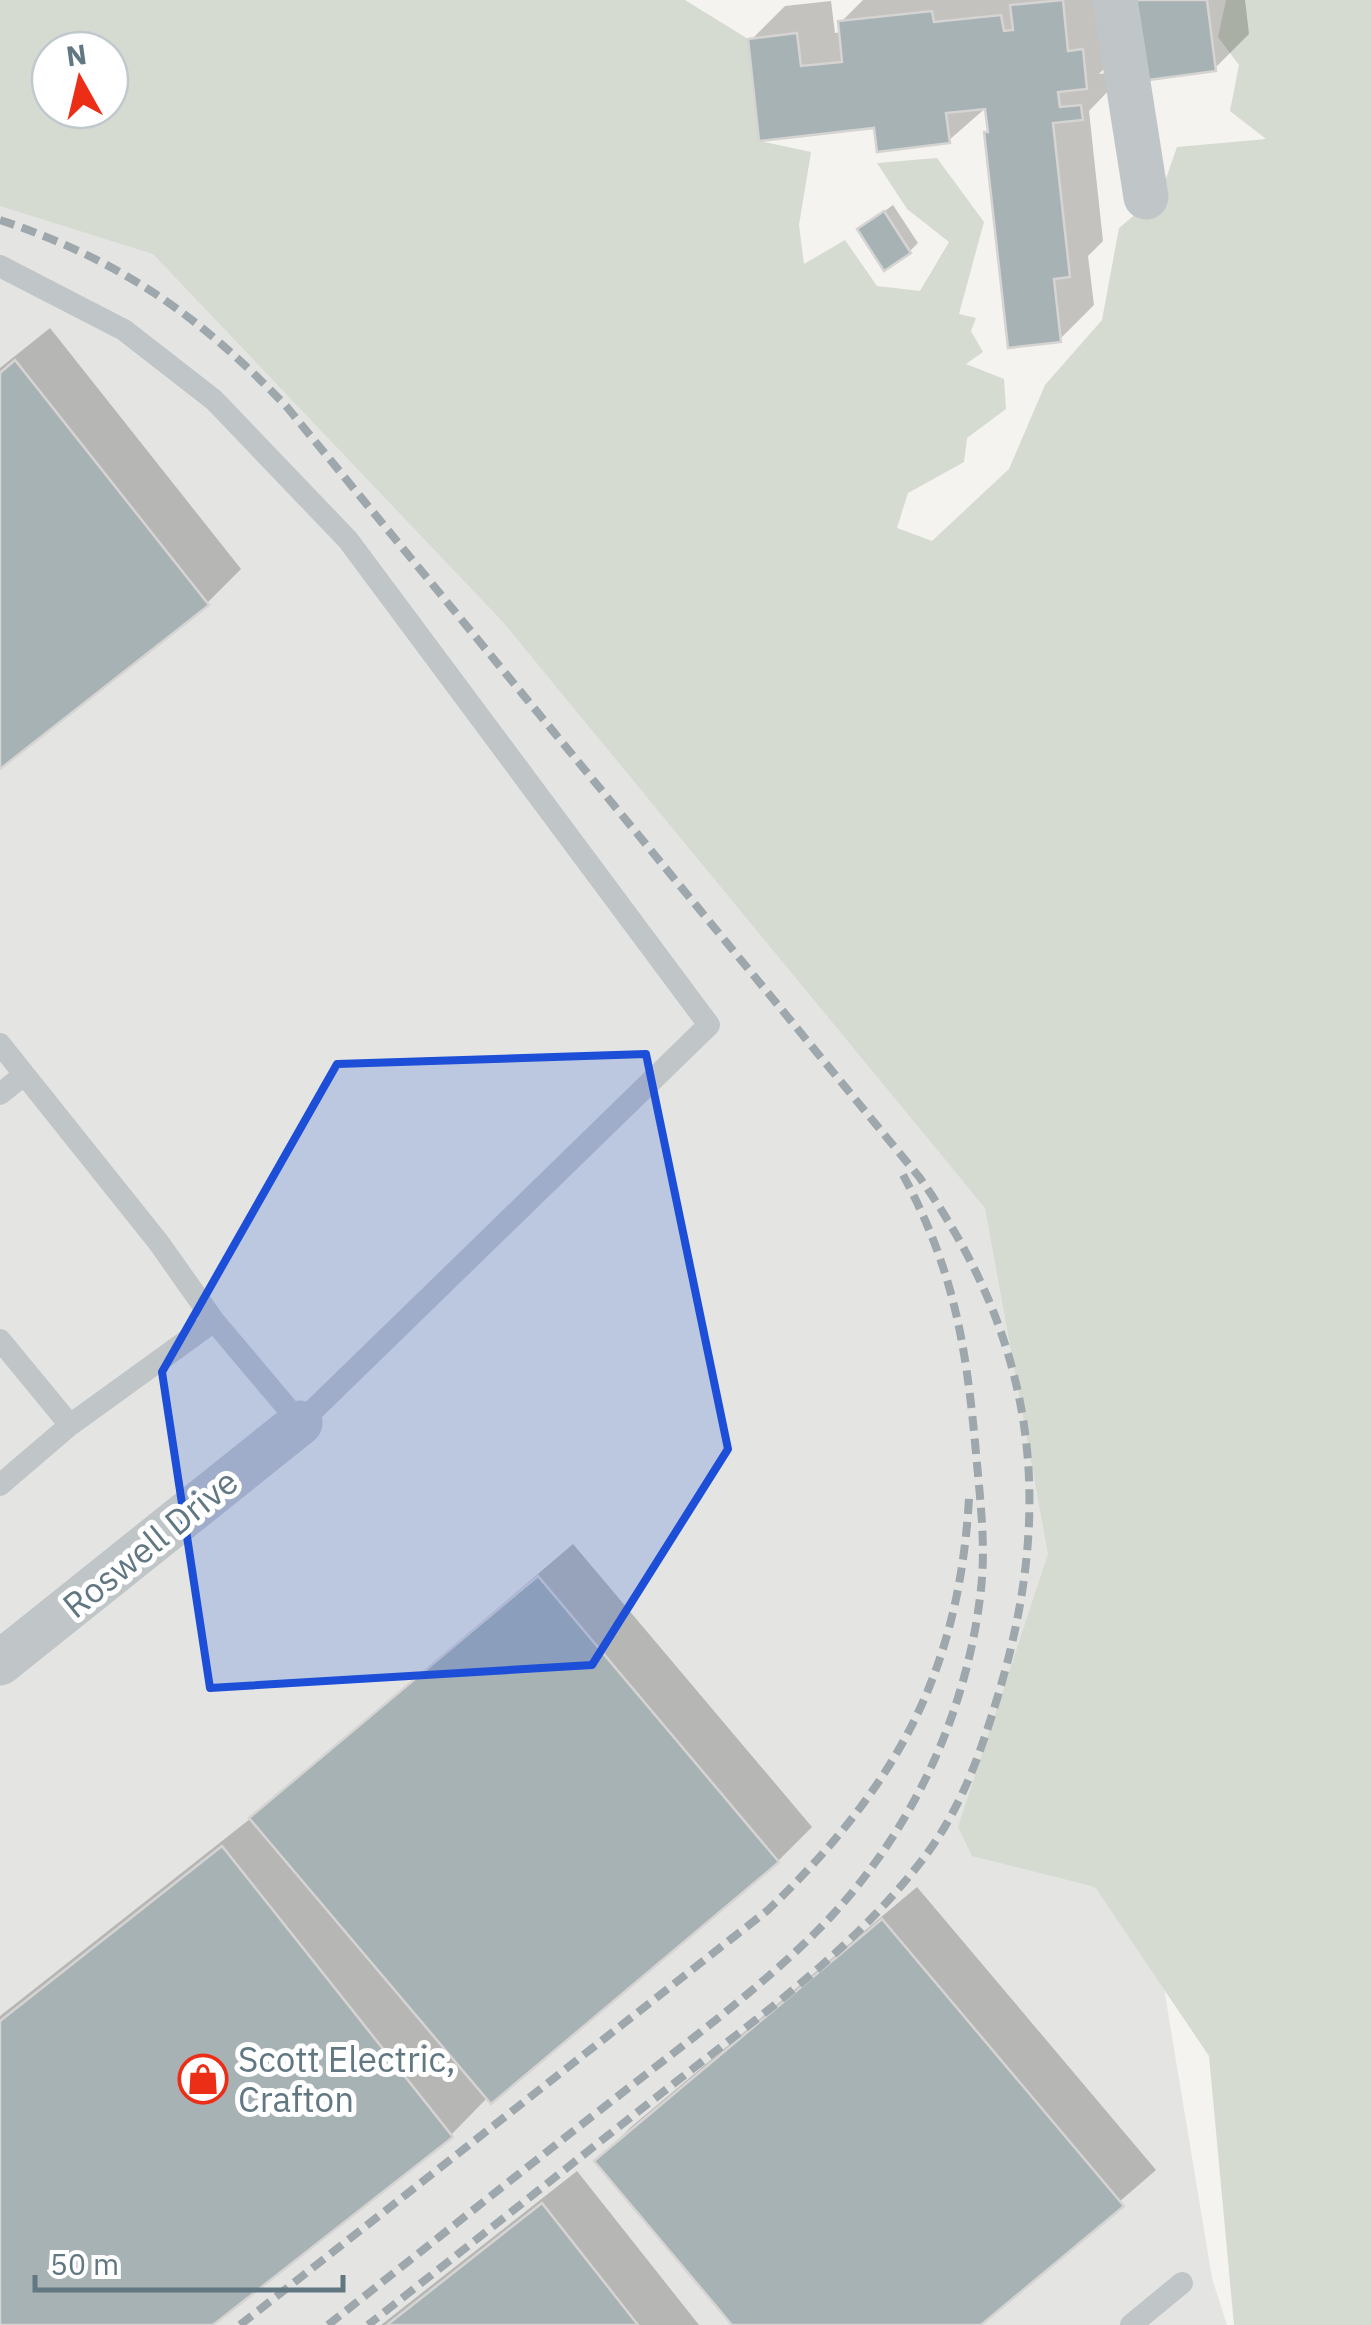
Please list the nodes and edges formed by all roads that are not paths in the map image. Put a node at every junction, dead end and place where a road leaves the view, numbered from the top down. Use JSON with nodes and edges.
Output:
{"nodes":[{"id":1,"x":1114,"y":0,"type":"edge"},
{"id":2,"x":1146,"y":197,"type":"dead end"},
{"id":3,"x":0,"y":266,"type":"edge"},
{"id":4,"x":0,"y":1044,"type":"edge"},
{"id":5,"x":24,"y":1075,"type":"junction"},
{"id":6,"x":0,"y":1094,"type":"edge"},
{"id":7,"x":214,"y":1320,"type":"junction"},
{"id":8,"x":0,"y":1340,"type":"edge"},
{"id":9,"x":300,"y":1423,"type":"junction"},
{"id":10,"x":70,"y":1425,"type":"junction"},
{"id":11,"x":0,"y":1485,"type":"edge"},
{"id":12,"x":0,"y":1663,"type":"edge"},
{"id":13,"x":1182,"y":2283,"type":"dead end"},
{"id":14,"x":1131,"y":2325,"type":"edge"}],
"edges":[{"from":1,"to":2,"type":"street"},
{"from":3,"to":9,"type":"lane"},
{"from":4,"to":5,"type":"lane"},
{"from":5,"to":6,"type":"lane"},
{"from":5,"to":7,"type":"lane"},
{"from":7,"to":9,"type":"lane"},
{"from":7,"to":10,"type":"lane"},
{"from":8,"to":10,"type":"lane"},
{"from":9,"to":12,"type":"street","name":"Roswell Drive"},
{"from":10,"to":11,"type":"lane"},
{"from":13,"to":14,"type":"lane"}]}
